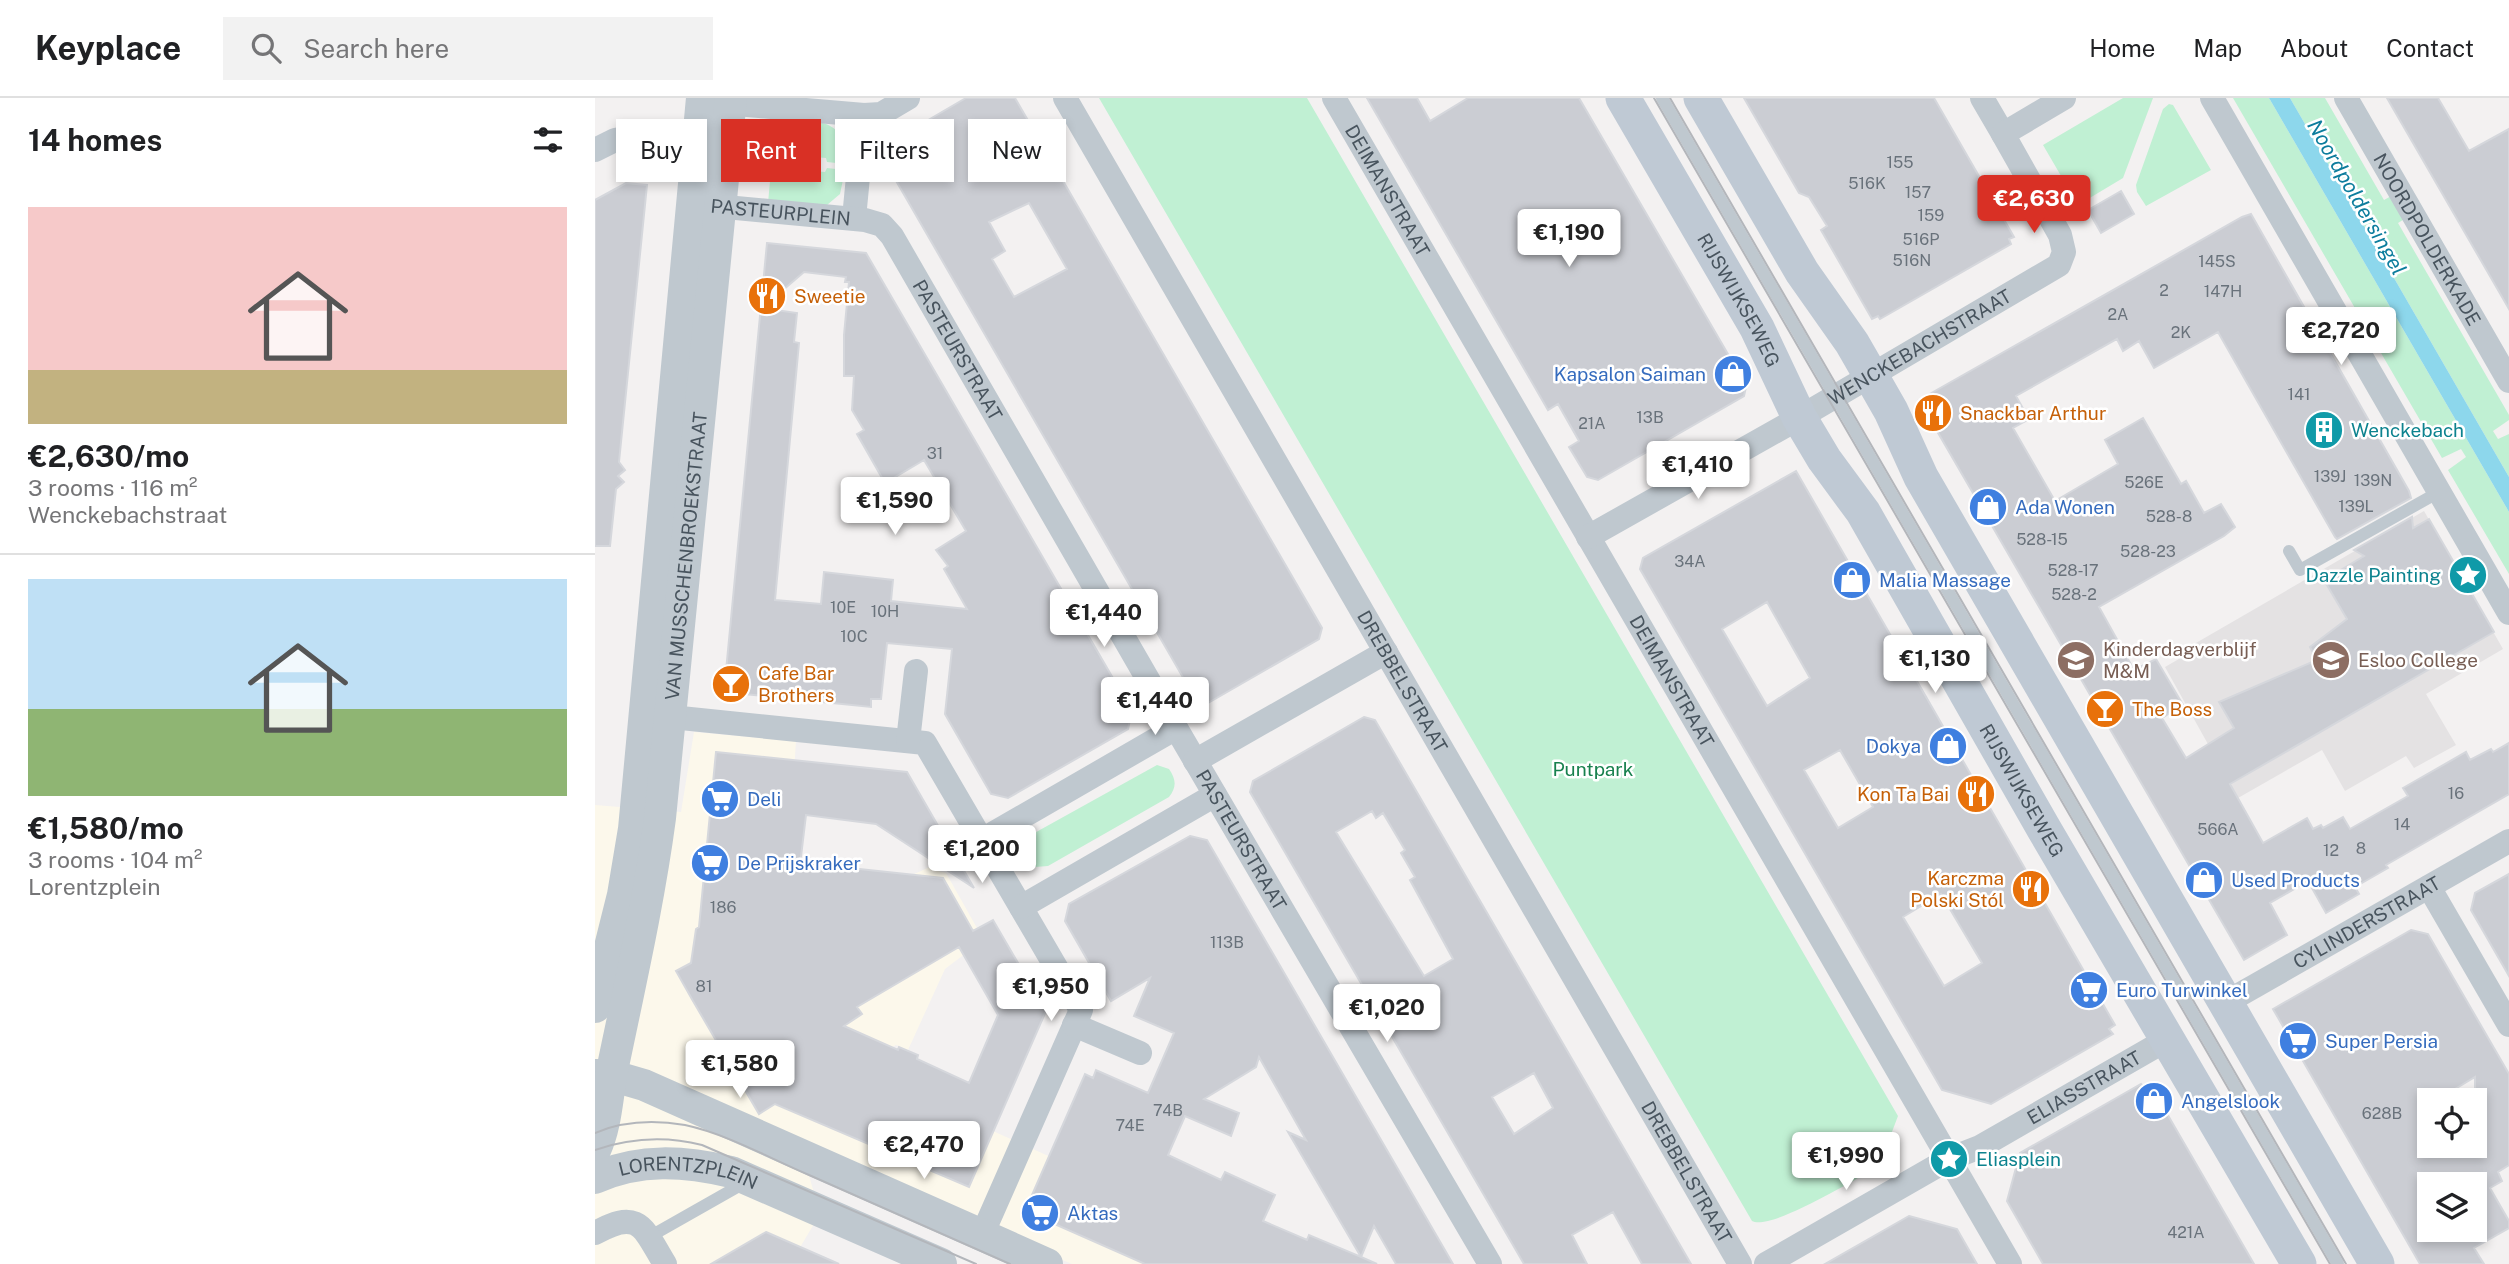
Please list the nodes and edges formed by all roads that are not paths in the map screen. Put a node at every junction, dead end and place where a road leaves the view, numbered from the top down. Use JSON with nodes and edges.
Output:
{"nodes":[{"id":1,"x":908,"y":98,"type":"edge"},
{"id":2,"x":1065,"y":98,"type":"edge"},
{"id":3,"x":1334,"y":98,"type":"edge"},
{"id":4,"x":1623,"y":98,"type":"edge"},
{"id":5,"x":1662,"y":98,"type":"edge"},
{"id":6,"x":1701,"y":98,"type":"edge"},
{"id":7,"x":1982,"y":98,"type":"edge"},
{"id":8,"x":2064,"y":98,"type":"edge"},
{"id":9,"x":2212,"y":98,"type":"edge"},
{"id":10,"x":2346,"y":98,"type":"edge"},
{"id":11,"x":716,"y":100,"type":"edge"},
{"id":12,"x":864,"y":116,"type":"junction"},
{"id":13,"x":2003,"y":134,"type":"junction"},
{"id":14,"x":712,"y":145,"type":"junction"},
{"id":15,"x":595,"y":150,"type":"edge"},
{"id":16,"x":707,"y":205,"type":"junction"},
{"id":17,"x":854,"y":218,"type":"junction"},
{"id":18,"x":1871,"y":376,"type":"junction"},
{"id":19,"x":2509,"y":381,"type":"edge"},
{"id":20,"x":1835,"y":396,"type":"junction"},
{"id":21,"x":1799,"y":417,"type":"junction"},
{"id":22,"x":2439,"y":492,"type":"junction"},
{"id":23,"x":1588,"y":537,"type":"junction"},
{"id":24,"x":2289,"y":551,"type":"dead end"},
{"id":25,"x":2509,"y":613,"type":"edge"},
{"id":26,"x":1386,"y":652,"type":"junction"},
{"id":27,"x":916,"y":671,"type":"dead end"},
{"id":28,"x":685,"y":719,"type":"junction"},
{"id":29,"x":1176,"y":728,"type":"junction"},
{"id":30,"x":908,"y":741,"type":"junction"},
{"id":31,"x":1195,"y":761,"type":"junction"},
{"id":32,"x":1215,"y":795,"type":"junction"},
{"id":33,"x":982,"y":840,"type":"junction"},
{"id":34,"x":2509,"y":841,"type":"edge"},
{"id":35,"x":2429,"y":887,"type":"junction"},
{"id":36,"x":1021,"y":907,"type":"junction"},
{"id":37,"x":2225,"y":1003,"type":"junction"},
{"id":38,"x":606,"y":1005,"type":"edge"},
{"id":39,"x":1074,"y":1025,"type":"junction"},
{"id":40,"x":2509,"y":1025,"type":"edge"},
{"id":41,"x":2158,"y":1045,"type":"junction"},
{"id":42,"x":1140,"y":1053,"type":"dead end"},
{"id":43,"x":603,"y":1075,"type":"edge"},
{"id":44,"x":595,"y":1150,"type":"edge"},
{"id":45,"x":1949,"y":1158,"type":"junction"},
{"id":46,"x":595,"y":1178,"type":"edge"},
{"id":47,"x":750,"y":1180,"type":"junction"},
{"id":48,"x":595,"y":1233,"type":"edge"},
{"id":49,"x":982,"y":1235,"type":"junction"},
{"id":50,"x":649,"y":1237,"type":"junction"},
{"id":51,"x":665,"y":1264,"type":"edge"},
{"id":52,"x":941,"y":1264,"type":"edge"},
{"id":53,"x":1047,"y":1264,"type":"edge"},
{"id":54,"x":1490,"y":1264,"type":"edge"},
{"id":55,"x":1740,"y":1264,"type":"edge"},
{"id":56,"x":1766,"y":1264,"type":"edge"},
{"id":57,"x":2010,"y":1264,"type":"edge"},
{"id":58,"x":2299,"y":1264,"type":"edge"},
{"id":59,"x":2338,"y":1264,"type":"edge"},
{"id":60,"x":2377,"y":1264,"type":"edge"}],
"edges":[{"from":1,"to":12,"type":"street"},
{"from":2,"to":26,"type":"street","name":"DREBBELSTRAAT"},
{"from":3,"to":23,"type":"street","name":"DEIMANSTRAAT"},
{"from":4,"to":21,"type":"main road","name":"RIJSWIJKSEWEG"},
{"from":5,"to":20,"type":"lane","name":"RIJSWIJKSEWEG"},
{"from":6,"to":18,"type":"main road"},
{"from":7,"to":13,"type":"street"},
{"from":8,"to":13,"type":"street"},
{"from":9,"to":22,"type":"street"},
{"from":10,"to":19,"type":"street","name":"NOORDPOLDERKADE"},
{"from":11,"to":12,"type":"street"},
{"from":11,"to":14,"type":"street","name":"VAN MUSSCHENBROEKSTRAAT"},
{"from":12,"to":17,"type":"street","name":"PASTEURPLEIN"},
{"from":13,"to":18,"type":"street","name":"WENCKEBACHSTRAAT"},
{"from":14,"to":15,"type":"street"},
{"from":14,"to":16,"type":"street","name":"VAN MUSSCHENBROEKSTRAAT"},
{"from":16,"to":17,"type":"street","name":"PASTEURPLEIN"},
{"from":16,"to":28,"type":"street","name":"VAN MUSSCHENBROEKSTRAAT"},
{"from":16,"to":38,"type":"street","name":"VAN MUSSCHENBROEKSTRAAT"},
{"from":17,"to":29,"type":"street","name":"PASTEURSTRAAT"},
{"from":18,"to":20,"type":"street","name":"WENCKEBACHSTRAAT"},
{"from":18,"to":37,"type":"main road"},
{"from":20,"to":21,"type":"street","name":"WENCKEBACHSTRAAT"},
{"from":20,"to":59,"type":"lane","name":"RIJSWIJKSEWEG"},
{"from":21,"to":23,"type":"street","name":"WENCKEBACHSTRAAT"},
{"from":21,"to":41,"type":"main road","name":"RIJSWIJKSEWEG"},
{"from":22,"to":24,"type":"lane"},
{"from":22,"to":25,"type":"street"},
{"from":23,"to":45,"type":"street","name":"DEIMANSTRAAT"},
{"from":26,"to":31,"type":"street"},
{"from":26,"to":55,"type":"street","name":"DREBBELSTRAAT"},
{"from":27,"to":30,"type":"street"},
{"from":28,"to":30,"type":"street"},
{"from":28,"to":38,"type":"street","name":"VAN MUSSCHENBROEKSTRAAT"},
{"from":29,"to":31,"type":"street","name":"PASTEURSTRAAT"},
{"from":29,"to":33,"type":"street"},
{"from":30,"to":33,"type":"street"},
{"from":31,"to":32,"type":"street","name":"PASTEURSTRAAT"},
{"from":32,"to":36,"type":"street"},
{"from":32,"to":54,"type":"street","name":"PASTEURSTRAAT"},
{"from":33,"to":36,"type":"street"},
{"from":34,"to":35,"type":"street","name":"CYLINDERSTRAAT"},
{"from":35,"to":37,"type":"street","name":"CYLINDERSTRAAT"},
{"from":35,"to":40,"type":"street"},
{"from":36,"to":39,"type":"street"},
{"from":37,"to":60,"type":"main road"},
{"from":38,"to":43,"type":"street","name":"LORENTZPLEIN"},
{"from":39,"to":42,"type":"street"},
{"from":39,"to":49,"type":"street"},
{"from":41,"to":45,"type":"street","name":"ELIASSTRAAT"},
{"from":41,"to":58,"type":"main road","name":"RIJSWIJKSEWEG"},
{"from":43,"to":44,"type":"street","name":"LORENTZPLEIN"},
{"from":43,"to":49,"type":"street"},
{"from":45,"to":56,"type":"street"},
{"from":45,"to":57,"type":"street","name":"DEIMANSTRAAT"},
{"from":46,"to":47,"type":"street","name":"LORENTZPLEIN"},
{"from":47,"to":50,"type":"lane","name":"LORENTZPLEIN"},
{"from":47,"to":52,"type":"street"},
{"from":48,"to":50,"type":"street"},
{"from":49,"to":53,"type":"street"},
{"from":50,"to":51,"type":"street"}]}
